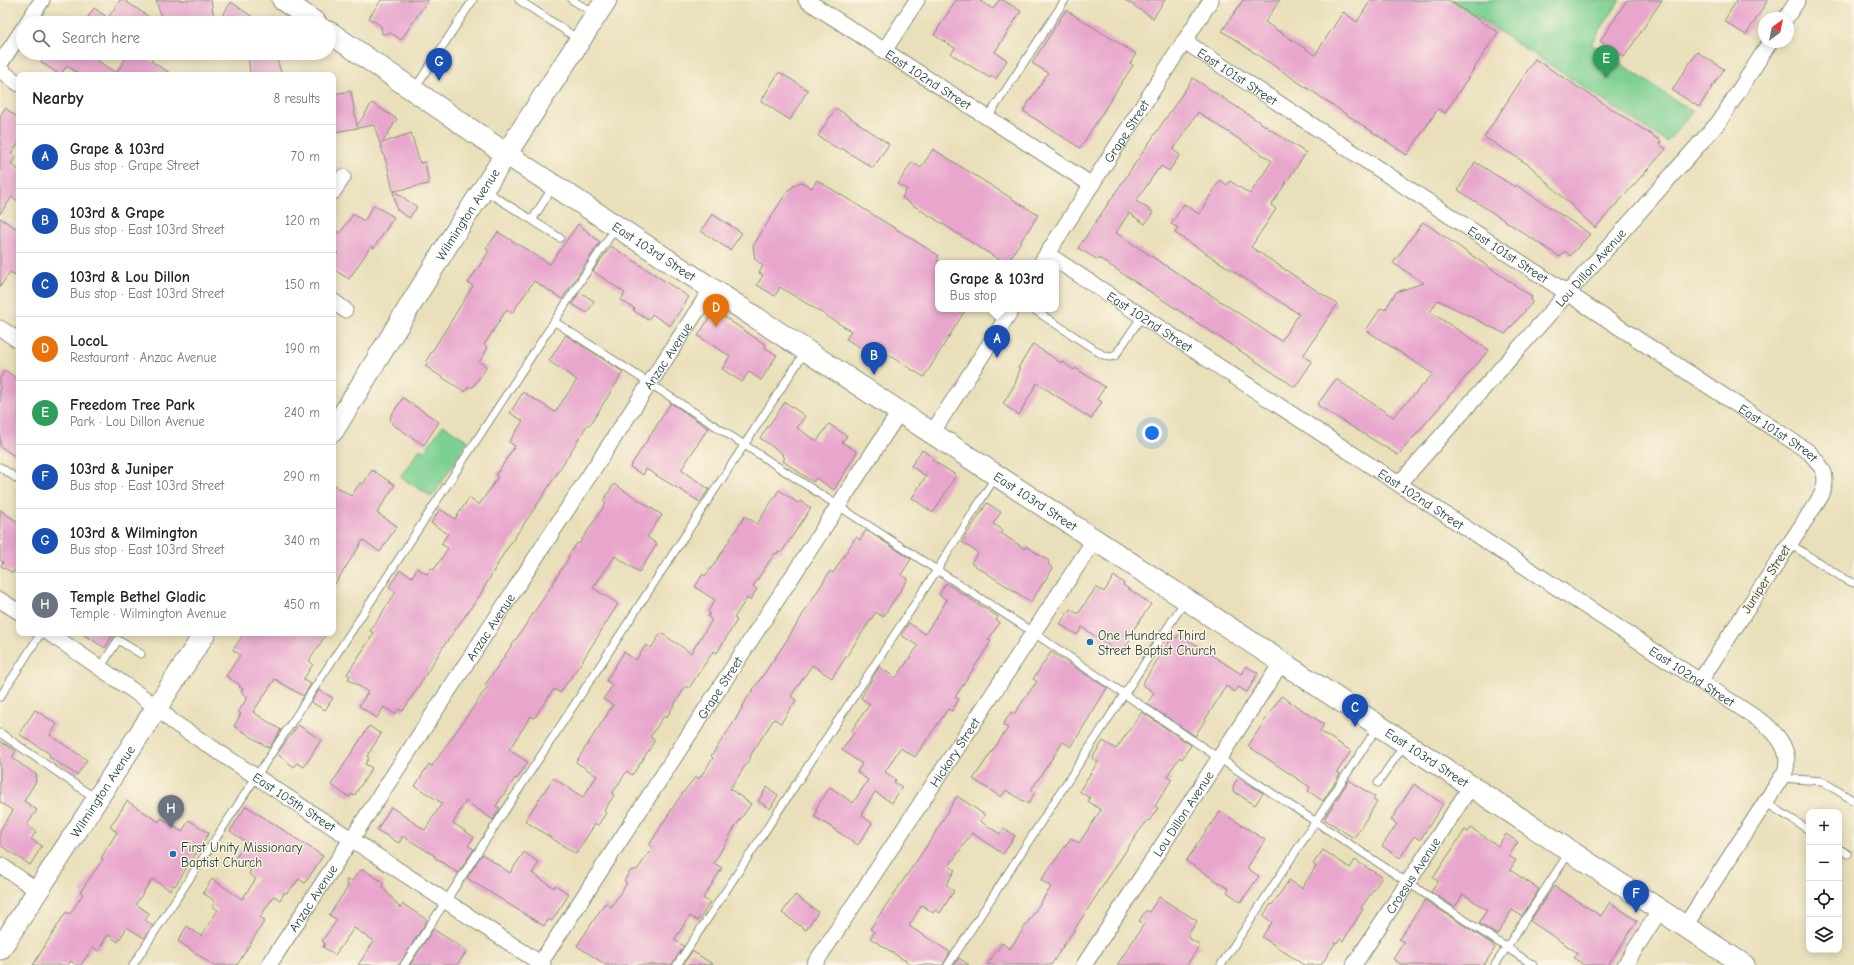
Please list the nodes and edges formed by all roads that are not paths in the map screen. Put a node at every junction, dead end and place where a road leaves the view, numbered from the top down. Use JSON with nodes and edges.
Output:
{"nodes":[{"id":1,"x":42,"y":0,"type":"edge"},
{"id":2,"x":283,"y":0,"type":"edge"},
{"id":3,"x":473,"y":0,"type":"edge"},
{"id":4,"x":519,"y":0,"type":"edge"},
{"id":5,"x":572,"y":0,"type":"edge"},
{"id":6,"x":806,"y":0,"type":"edge"},
{"id":7,"x":917,"y":0,"type":"edge"},
{"id":8,"x":1065,"y":0,"type":"edge"},
{"id":9,"x":1211,"y":0,"type":"edge"},
{"id":10,"x":1798,"y":0,"type":"edge"},
{"id":11,"x":600,"y":6,"type":"edge"},
{"id":12,"x":1790,"y":12,"type":"edge"},
{"id":13,"x":32,"y":16,"type":"edge"},
{"id":14,"x":306,"y":16,"type":"edge"},
{"id":15,"x":336,"y":37,"type":"edge"},
{"id":16,"x":16,"y":40,"type":"edge"},
{"id":17,"x":580,"y":40,"type":"junction"},
{"id":18,"x":1184,"y":41,"type":"junction"},
{"id":19,"x":1766,"y":48,"type":"edge"},
{"id":20,"x":884,"y":51,"type":"junction"},
{"id":21,"x":0,"y":64,"type":"edge"},
{"id":22,"x":0,"y":70,"type":"edge"},
{"id":23,"x":16,"y":82,"type":"edge"},
{"id":24,"x":414,"y":91,"type":"junction"},
{"id":25,"x":988,"y":117,"type":"junction"},
{"id":26,"x":506,"y":154,"type":"junction"},
{"id":27,"x":343,"y":177,"type":"dead end"},
{"id":28,"x":1092,"y":184,"type":"junction"},
{"id":29,"x":554,"y":185,"type":"junction"},
{"id":30,"x":336,"y":188,"type":"edge"},
{"id":31,"x":483,"y":189,"type":"junction"},
{"id":32,"x":532,"y":220,"type":"junction"},
{"id":33,"x":617,"y":226,"type":"junction"},
{"id":34,"x":560,"y":238,"type":"dead end"},
{"id":35,"x":1044,"y":258,"type":"edge"},
{"id":36,"x":1059,"y":267,"type":"edge"},
{"id":37,"x":712,"y":288,"type":"junction"},
{"id":38,"x":1568,"y":293,"type":"junction"},
{"id":39,"x":1010,"y":312,"type":"edge"},
{"id":40,"x":1038,"y":312,"type":"edge"},
{"id":41,"x":1142,"y":316,"type":"junction"},
{"id":42,"x":555,"y":322,"type":"junction"},
{"id":43,"x":0,"y":328,"type":"edge"},
{"id":44,"x":390,"y":337,"type":"junction"},
{"id":45,"x":16,"y":339,"type":"edge"},
{"id":46,"x":806,"y":350,"type":"junction"},
{"id":47,"x":650,"y":384,"type":"junction"},
{"id":48,"x":336,"y":404,"type":"edge"},
{"id":49,"x":900,"y":411,"type":"junction"},
{"id":50,"x":336,"y":426,"type":"edge"},
{"id":51,"x":932,"y":433,"type":"junction"},
{"id":52,"x":745,"y":445,"type":"junction"},
{"id":53,"x":0,"y":467,"type":"edge"},
{"id":54,"x":1825,"y":474,"type":"joint"},
{"id":55,"x":997,"y":475,"type":"junction"},
{"id":56,"x":16,"y":478,"type":"edge"},
{"id":57,"x":1399,"y":484,"type":"junction"},
{"id":58,"x":838,"y":506,"type":"junction"},
{"id":59,"x":1095,"y":539,"type":"junction"},
{"id":60,"x":1790,"y":544,"type":"junction"},
{"id":61,"x":937,"y":570,"type":"junction"},
{"id":62,"x":1854,"y":583,"type":"edge"},
{"id":63,"x":1187,"y":599,"type":"junction"},
{"id":64,"x":0,"y":600,"type":"edge"},
{"id":65,"x":16,"y":610,"type":"edge"},
{"id":66,"x":1034,"y":633,"type":"junction"},
{"id":67,"x":39,"y":636,"type":"edge"},
{"id":68,"x":53,"y":636,"type":"edge"},
{"id":69,"x":203,"y":636,"type":"edge"},
{"id":70,"x":140,"y":654,"type":"dead end"},
{"id":71,"x":1282,"y":662,"type":"junction"},
{"id":72,"x":100,"y":668,"type":"junction"},
{"id":73,"x":1700,"y":681,"type":"junction"},
{"id":74,"x":1125,"y":694,"type":"junction"},
{"id":75,"x":0,"y":696,"type":"edge"},
{"id":76,"x":157,"y":707,"type":"junction"},
{"id":77,"x":1379,"y":725,"type":"junction"},
{"id":78,"x":0,"y":733,"type":"edge"},
{"id":79,"x":1405,"y":743,"type":"junction"},
{"id":80,"x":1219,"y":758,"type":"junction"},
{"id":81,"x":256,"y":776,"type":"junction"},
{"id":82,"x":1781,"y":778,"type":"junction"},
{"id":83,"x":1378,"y":783,"type":"dead end"},
{"id":84,"x":1470,"y":786,"type":"junction"},
{"id":85,"x":97,"y":799,"type":"junction"},
{"id":86,"x":1854,"y":801,"type":"edge"},
{"id":87,"x":1766,"y":802,"type":"junction"},
{"id":88,"x":1315,"y":822,"type":"junction"},
{"id":89,"x":1806,"y":828,"type":"edge"},
{"id":90,"x":351,"y":839,"type":"junction"},
{"id":91,"x":1570,"y":851,"type":"junction"},
{"id":92,"x":1842,"y":851,"type":"edge"},
{"id":93,"x":1848,"y":854,"type":"dead end"},
{"id":94,"x":0,"y":865,"type":"edge"},
{"id":95,"x":1408,"y":883,"type":"junction"},
{"id":96,"x":37,"y":890,"type":"junction"},
{"id":97,"x":446,"y":901,"type":"junction"},
{"id":98,"x":1660,"y":910,"type":"junction"},
{"id":99,"x":1685,"y":926,"type":"junction"},
{"id":100,"x":1507,"y":948,"type":"junction"},
{"id":101,"x":0,"y":949,"type":"edge"},
{"id":102,"x":541,"y":964,"type":"edge"},
{"id":103,"x":133,"y":965,"type":"edge"},
{"id":104,"x":269,"y":965,"type":"edge"},
{"id":105,"x":404,"y":965,"type":"edge"},
{"id":106,"x":677,"y":965,"type":"edge"},
{"id":107,"x":814,"y":965,"type":"edge"},
{"id":108,"x":948,"y":965,"type":"edge"},
{"id":109,"x":1084,"y":965,"type":"edge"},
{"id":110,"x":1221,"y":965,"type":"edge"},
{"id":111,"x":1354,"y":965,"type":"edge"},
{"id":112,"x":1495,"y":965,"type":"edge"},
{"id":113,"x":1533,"y":965,"type":"edge"},
{"id":114,"x":1625,"y":965,"type":"edge"},
{"id":115,"x":1744,"y":965,"type":"edge"}],
"edges":[{"from":1,"to":13,"type":"street"},
{"from":2,"to":14,"type":"street"},
{"from":3,"to":24,"type":"lane"},
{"from":4,"to":17,"type":"lane"},
{"from":5,"to":11,"type":"lane"},
{"from":6,"to":20,"type":"street","name":"East 102nd Street"},
{"from":7,"to":20,"type":"street"},
{"from":8,"to":25,"type":"lane"},
{"from":9,"to":18,"type":"street","name":"Grape Street"},
{"from":10,"to":12,"type":"street"},
{"from":11,"to":17,"type":"street","name":"Wilmington Avenue"},
{"from":15,"to":24,"type":"street","name":"East 103rd Street"},
{"from":16,"to":21,"type":"street"},
{"from":17,"to":26,"type":"street","name":"Wilmington Avenue"},
{"from":18,"to":28,"type":"street","name":"Grape Street"},
{"from":18,"to":38,"type":"street","name":"East 101st Street"},
{"from":19,"to":38,"type":"street","name":"Lou Dillon Avenue"},
{"from":20,"to":25,"type":"street","name":"East 102nd Street"},
{"from":22,"to":23,"type":"street"},
{"from":24,"to":26,"type":"street","name":"East 103rd Street"},
{"from":25,"to":28,"type":"street","name":"East 102nd Street"},
{"from":26,"to":29,"type":"street","name":"East 103rd Street"},
{"from":26,"to":31,"type":"street","name":"Wilmington Avenue"},
{"from":27,"to":30,"type":"street"},
{"from":28,"to":35,"type":"street","name":"Grape Street"},
{"from":29,"to":32,"type":"lane"},
{"from":29,"to":33,"type":"street","name":"East 103rd Street"},
{"from":31,"to":32,"type":"lane"},
{"from":31,"to":44,"type":"street","name":"Wilmington Avenue"},
{"from":32,"to":34,"type":"lane"},
{"from":33,"to":37,"type":"street","name":"East 103rd Street"},
{"from":33,"to":42,"type":"lane"},
{"from":36,"to":41,"type":"street","name":"East 102nd Street"},
{"from":37,"to":46,"type":"street","name":"East 103rd Street"},
{"from":37,"to":47,"type":"street","name":"Anzac Avenue"},
{"from":38,"to":54,"type":"street","name":"East 101st Street"},
{"from":38,"to":57,"type":"street","name":"Lou Dillon Avenue"},
{"from":39,"to":51,"type":"street"},
{"from":40,"to":41,"type":"lane"},
{"from":41,"to":57,"type":"street","name":"East 102nd Street"},
{"from":42,"to":47,"type":"lane"},
{"from":42,"to":81,"type":"lane"},
{"from":43,"to":45,"type":"street"},
{"from":44,"to":48,"type":"street"},
{"from":44,"to":50,"type":"street","name":"Wilmington Avenue"},
{"from":46,"to":49,"type":"street","name":"East 103rd Street"},
{"from":46,"to":52,"type":"lane"},
{"from":47,"to":52,"type":"lane"},
{"from":47,"to":90,"type":"street","name":"Anzac Avenue"},
{"from":49,"to":51,"type":"street","name":"East 103rd Street"},
{"from":49,"to":58,"type":"street","name":"Grape Street"},
{"from":51,"to":55,"type":"street","name":"East 103rd Street"},
{"from":52,"to":58,"type":"lane"},
{"from":52,"to":97,"type":"lane"},
{"from":53,"to":56,"type":"lane"},
{"from":54,"to":60,"type":"street","name":"Juniper Street"},
{"from":55,"to":59,"type":"street","name":"East 103rd Street"},
{"from":55,"to":61,"type":"lane"},
{"from":57,"to":73,"type":"street","name":"East 102nd Street"},
{"from":58,"to":61,"type":"lane"},
{"from":58,"to":102,"type":"street","name":"Grape Street"},
{"from":59,"to":63,"type":"street","name":"East 103rd Street"},
{"from":59,"to":66,"type":"street","name":"Hickory Street"},
{"from":60,"to":62,"type":"lane"},
{"from":60,"to":73,"type":"street","name":"Juniper Street"},
{"from":61,"to":66,"type":"lane"},
{"from":61,"to":106,"type":"lane"},
{"from":63,"to":71,"type":"street","name":"East 103rd Street"},
{"from":63,"to":74,"type":"lane"},
{"from":64,"to":65,"type":"street"},
{"from":66,"to":74,"type":"lane"},
{"from":66,"to":107,"type":"street","name":"Hickory Street"},
{"from":67,"to":75,"type":"lane"},
{"from":68,"to":72,"type":"street","name":"East 105th Street"},
{"from":69,"to":76,"type":"street","name":"Wilmington Avenue"},
{"from":70,"to":72,"type":"lane"},
{"from":71,"to":77,"type":"street","name":"East 103rd Street"},
{"from":71,"to":80,"type":"street","name":"Lou Dillon Avenue"},
{"from":72,"to":76,"type":"street","name":"East 105th Street"},
{"from":73,"to":82,"type":"street","name":"East 102nd Street"},
{"from":74,"to":80,"type":"lane"},
{"from":74,"to":108,"type":"lane"},
{"from":76,"to":81,"type":"street","name":"East 105th Street"},
{"from":76,"to":85,"type":"street","name":"Wilmington Avenue"},
{"from":77,"to":79,"type":"street","name":"East 103rd Street"},
{"from":77,"to":88,"type":"lane"},
{"from":78,"to":85,"type":"lane"},
{"from":79,"to":83,"type":"lane"},
{"from":79,"to":84,"type":"street","name":"East 103rd Street"},
{"from":80,"to":88,"type":"lane"},
{"from":80,"to":109,"type":"street","name":"Lou Dillon Avenue"},
{"from":81,"to":90,"type":"street","name":"East 105th Street"},
{"from":81,"to":103,"type":"lane"},
{"from":82,"to":86,"type":"lane"},
{"from":82,"to":87,"type":"street"},
{"from":84,"to":91,"type":"street","name":"East 103rd Street"},
{"from":84,"to":95,"type":"street","name":"Croesus Avenue"},
{"from":85,"to":96,"type":"street","name":"Wilmington Avenue"},
{"from":87,"to":89,"type":"lane"},
{"from":87,"to":99,"type":"street"},
{"from":88,"to":95,"type":"lane"},
{"from":88,"to":110,"type":"lane"},
{"from":90,"to":97,"type":"street","name":"East 105th Street"},
{"from":90,"to":104,"type":"street","name":"Anzac Avenue"},
{"from":91,"to":98,"type":"street","name":"East 103rd Street"},
{"from":91,"to":100,"type":"lane"},
{"from":92,"to":93,"type":"lane"},
{"from":94,"to":96,"type":"street"},
{"from":95,"to":100,"type":"lane"},
{"from":95,"to":111,"type":"street","name":"Croesus Avenue"},
{"from":96,"to":101,"type":"street","name":"Wilmington Avenue"},
{"from":97,"to":102,"type":"street","name":"East 105th Street"},
{"from":97,"to":105,"type":"lane"},
{"from":98,"to":99,"type":"street","name":"East 103rd Street"},
{"from":98,"to":114,"type":"street"},
{"from":99,"to":115,"type":"street","name":"East 103rd Street"},
{"from":100,"to":112,"type":"lane"},
{"from":100,"to":113,"type":"lane"}]}
